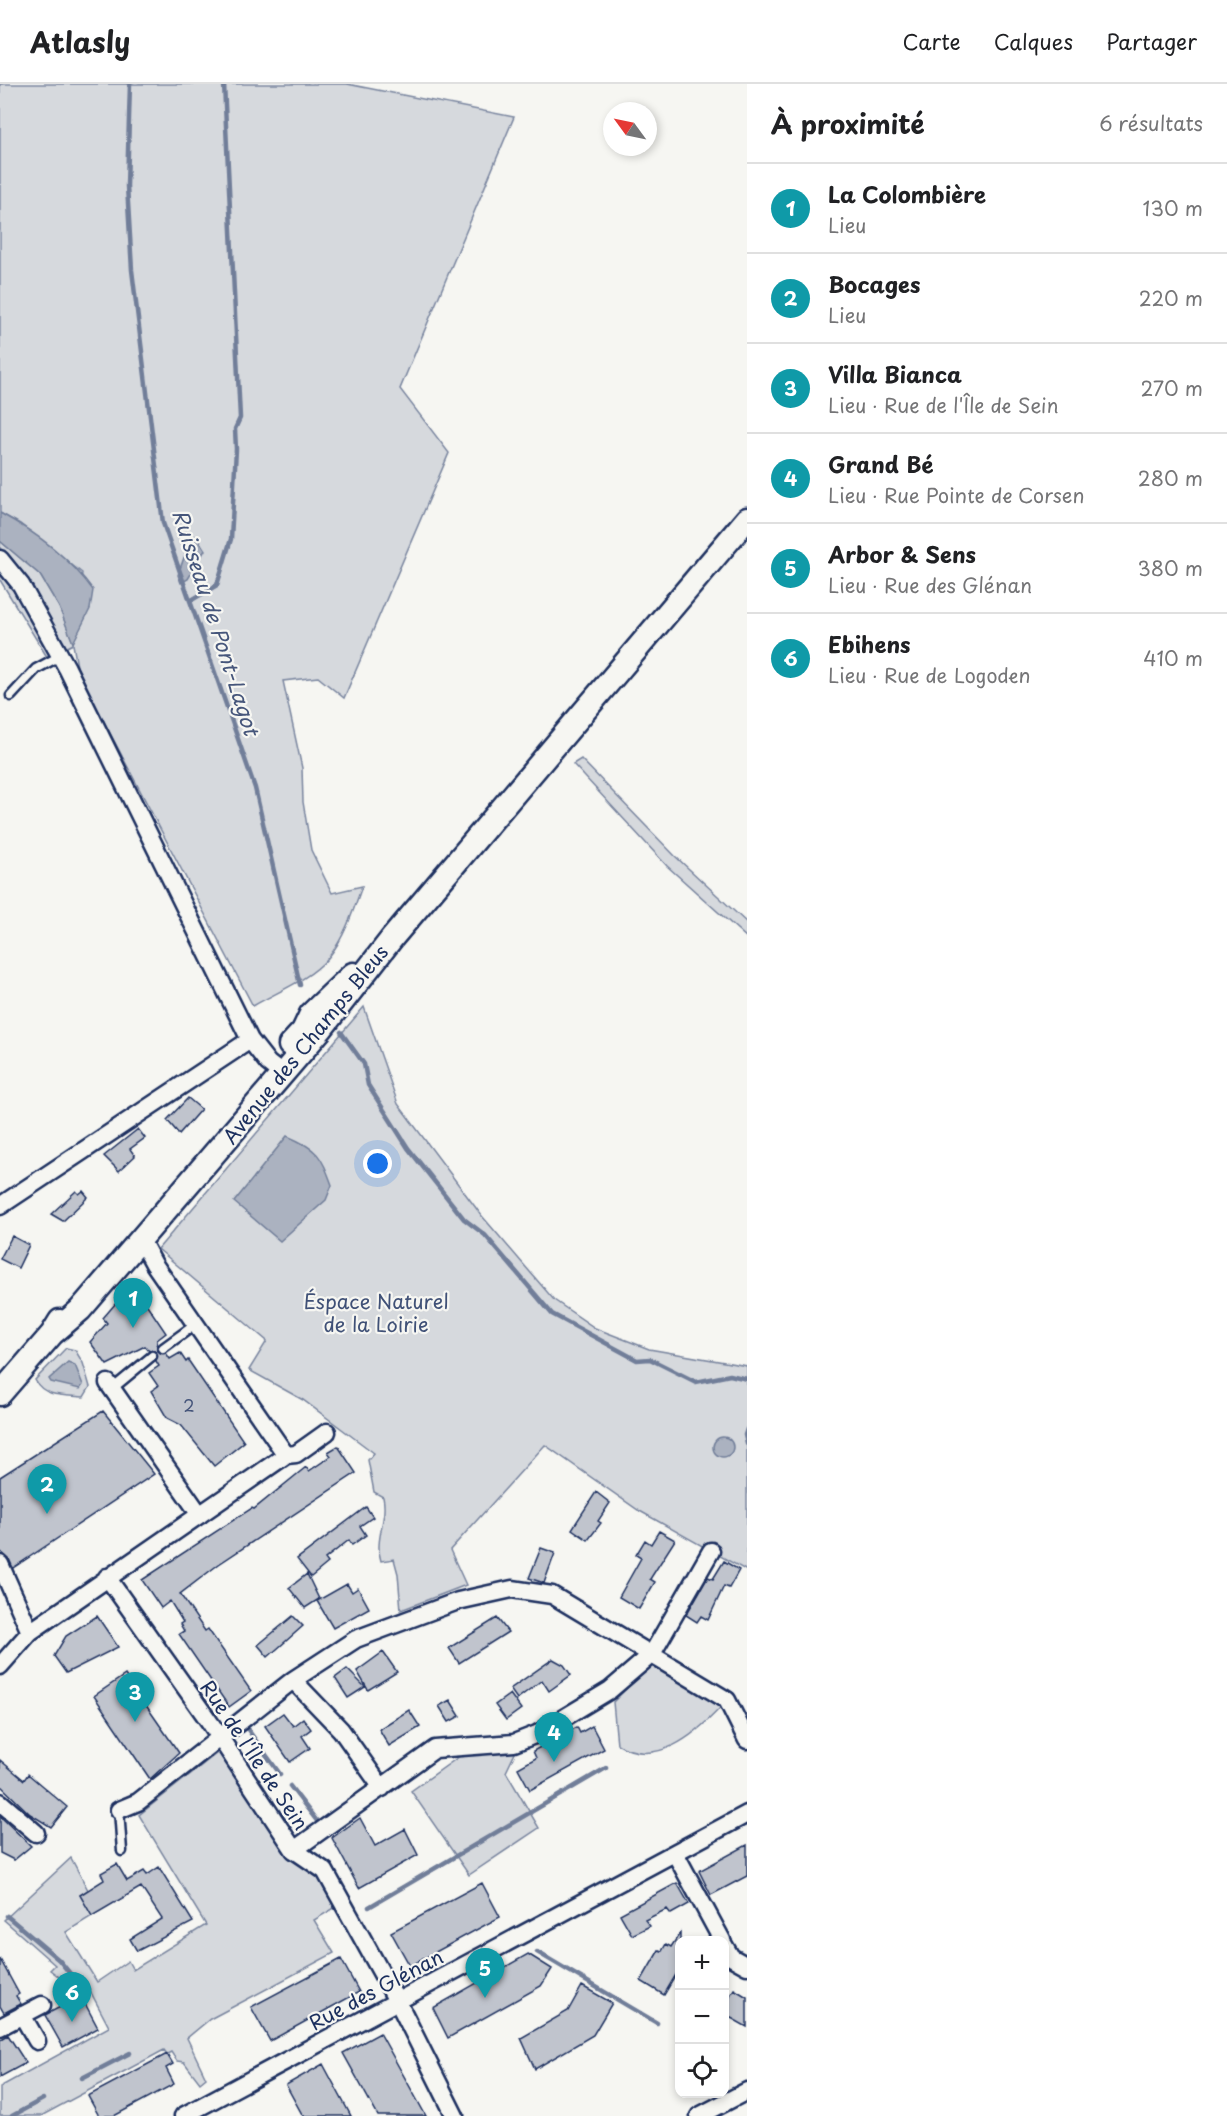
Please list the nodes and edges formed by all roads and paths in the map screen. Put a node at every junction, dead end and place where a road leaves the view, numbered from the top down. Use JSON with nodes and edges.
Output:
{"nodes":[{"id":1,"x":747,"y":519,"type":"edge"},
{"id":2,"x":0,"y":559,"type":"edge"},
{"id":3,"x":60,"y":656,"type":"junction"},
{"id":4,"x":10,"y":696,"type":"dead end"},
{"id":5,"x":250,"y":1040,"type":"junction"},
{"id":6,"x":277,"y":1070,"type":"junction"},
{"id":7,"x":0,"y":1206,"type":"edge"},
{"id":8,"x":149,"y":1213,"type":"junction"},
{"id":9,"x":141,"y":1240,"type":"junction"},
{"id":10,"x":196,"y":1324,"type":"junction"},
{"id":11,"x":52,"y":1334,"type":"junction"},
{"id":12,"x":162,"y":1348,"type":"dead end"},
{"id":13,"x":152,"y":1356,"type":"dead end"},
{"id":14,"x":110,"y":1386,"type":"joint"},
{"id":15,"x":0,"y":1394,"type":"edge"},
{"id":16,"x":327,"y":1432,"type":"dead end"},
{"id":17,"x":286,"y":1455,"type":"junction"},
{"id":18,"x":200,"y":1515,"type":"junction"},
{"id":19,"x":711,"y":1551,"type":"dead end"},
{"id":20,"x":0,"y":1564,"type":"edge"},
{"id":21,"x":107,"y":1577,"type":"junction"},
{"id":22,"x":30,"y":1632,"type":"junction"},
{"id":23,"x":651,"y":1654,"type":"junction"},
{"id":24,"x":0,"y":1666,"type":"edge"},
{"id":25,"x":293,"y":1680,"type":"junction"},
{"id":26,"x":219,"y":1738,"type":"junction"},
{"id":27,"x":747,"y":1740,"type":"edge"},
{"id":28,"x":382,"y":1788,"type":"junction"},
{"id":29,"x":0,"y":1802,"type":"edge"},
{"id":30,"x":119,"y":1810,"type":"joint"},
{"id":31,"x":747,"y":1814,"type":"edge"},
{"id":32,"x":36,"y":1833,"type":"dead end"},
{"id":33,"x":294,"y":1850,"type":"junction"},
{"id":34,"x":122,"y":1851,"type":"dead end"},
{"id":35,"x":675,"y":1853,"type":"junction"},
{"id":36,"x":719,"y":1936,"type":"edge"},
{"id":37,"x":729,"y":1958,"type":"edge"},
{"id":38,"x":747,"y":1966,"type":"edge"},
{"id":39,"x":397,"y":2002,"type":"junction"},
{"id":40,"x":42,"y":2004,"type":"dead end"},
{"id":41,"x":22,"y":2015,"type":"junction"},
{"id":42,"x":0,"y":2027,"type":"edge"},
{"id":43,"x":37,"y":2041,"type":"dead end"},
{"id":44,"x":747,"y":2091,"type":"edge"},
{"id":45,"x":183,"y":2116,"type":"edge"},
{"id":46,"x":455,"y":2116,"type":"edge"},
{"id":47,"x":699,"y":2116,"type":"edge"}],
"edges":[{"from":1,"to":6,"type":"main road","name":"Avenue des Champs Bleus"},
{"from":2,"to":3,"type":"street"},
{"from":3,"to":4,"type":"lane"},
{"from":3,"to":5,"type":"street"},
{"from":5,"to":6,"type":"street"},
{"from":5,"to":7,"type":"street"},
{"from":6,"to":8,"type":"main road","name":"Avenue des Champs Bleus"},
{"from":6,"to":9,"type":"main road","name":"Avenue des Champs Bleus"},
{"from":8,"to":9,"type":"main road","name":"Avenue des Champs Bleus"},
{"from":8,"to":11,"type":"main road","name":"Avenue des Champs Bleus"},
{"from":9,"to":10,"type":"street"},
{"from":9,"to":11,"type":"main road","name":"Avenue des Champs Bleus"},
{"from":10,"to":12,"type":"lane"},
{"from":10,"to":17,"type":"street"},
{"from":11,"to":15,"type":"main road","name":"Avenue des Champs Bleus"},
{"from":13,"to":14,"type":"lane"},
{"from":14,"to":18,"type":"street"},
{"from":16,"to":17,"type":"street"},
{"from":17,"to":18,"type":"street"},
{"from":18,"to":21,"type":"street"},
{"from":19,"to":23,"type":"street"},
{"from":20,"to":22,"type":"street"},
{"from":21,"to":22,"type":"street"},
{"from":21,"to":26,"type":"street","name":"Rue de l'Île de Sein"},
{"from":22,"to":24,"type":"street"},
{"from":23,"to":25,"type":"street"},
{"from":23,"to":27,"type":"street"},
{"from":23,"to":28,"type":"street"},
{"from":25,"to":26,"type":"street"},
{"from":25,"to":28,"type":"street"},
{"from":26,"to":30,"type":"street"},
{"from":26,"to":33,"type":"street","name":"Rue de l'Île de Sein"},
{"from":28,"to":33,"type":"street"},
{"from":29,"to":32,"type":"street"},
{"from":30,"to":34,"type":"lane"},
{"from":31,"to":35,"type":"street","name":"Rue des Glénan"},
{"from":33,"to":39,"type":"street","name":"Rue de l'Île de Sein"},
{"from":35,"to":36,"type":"street"},
{"from":35,"to":39,"type":"street","name":"Rue des Glénan"},
{"from":37,"to":38,"type":"street"},
{"from":39,"to":45,"type":"street","name":"Rue des Glénan"},
{"from":39,"to":46,"type":"street","name":"Rue de l'Île de Sein"},
{"from":40,"to":41,"type":"street"},
{"from":41,"to":42,"type":"street"},
{"from":41,"to":43,"type":"street"},
{"from":44,"to":47,"type":"street"}]}
